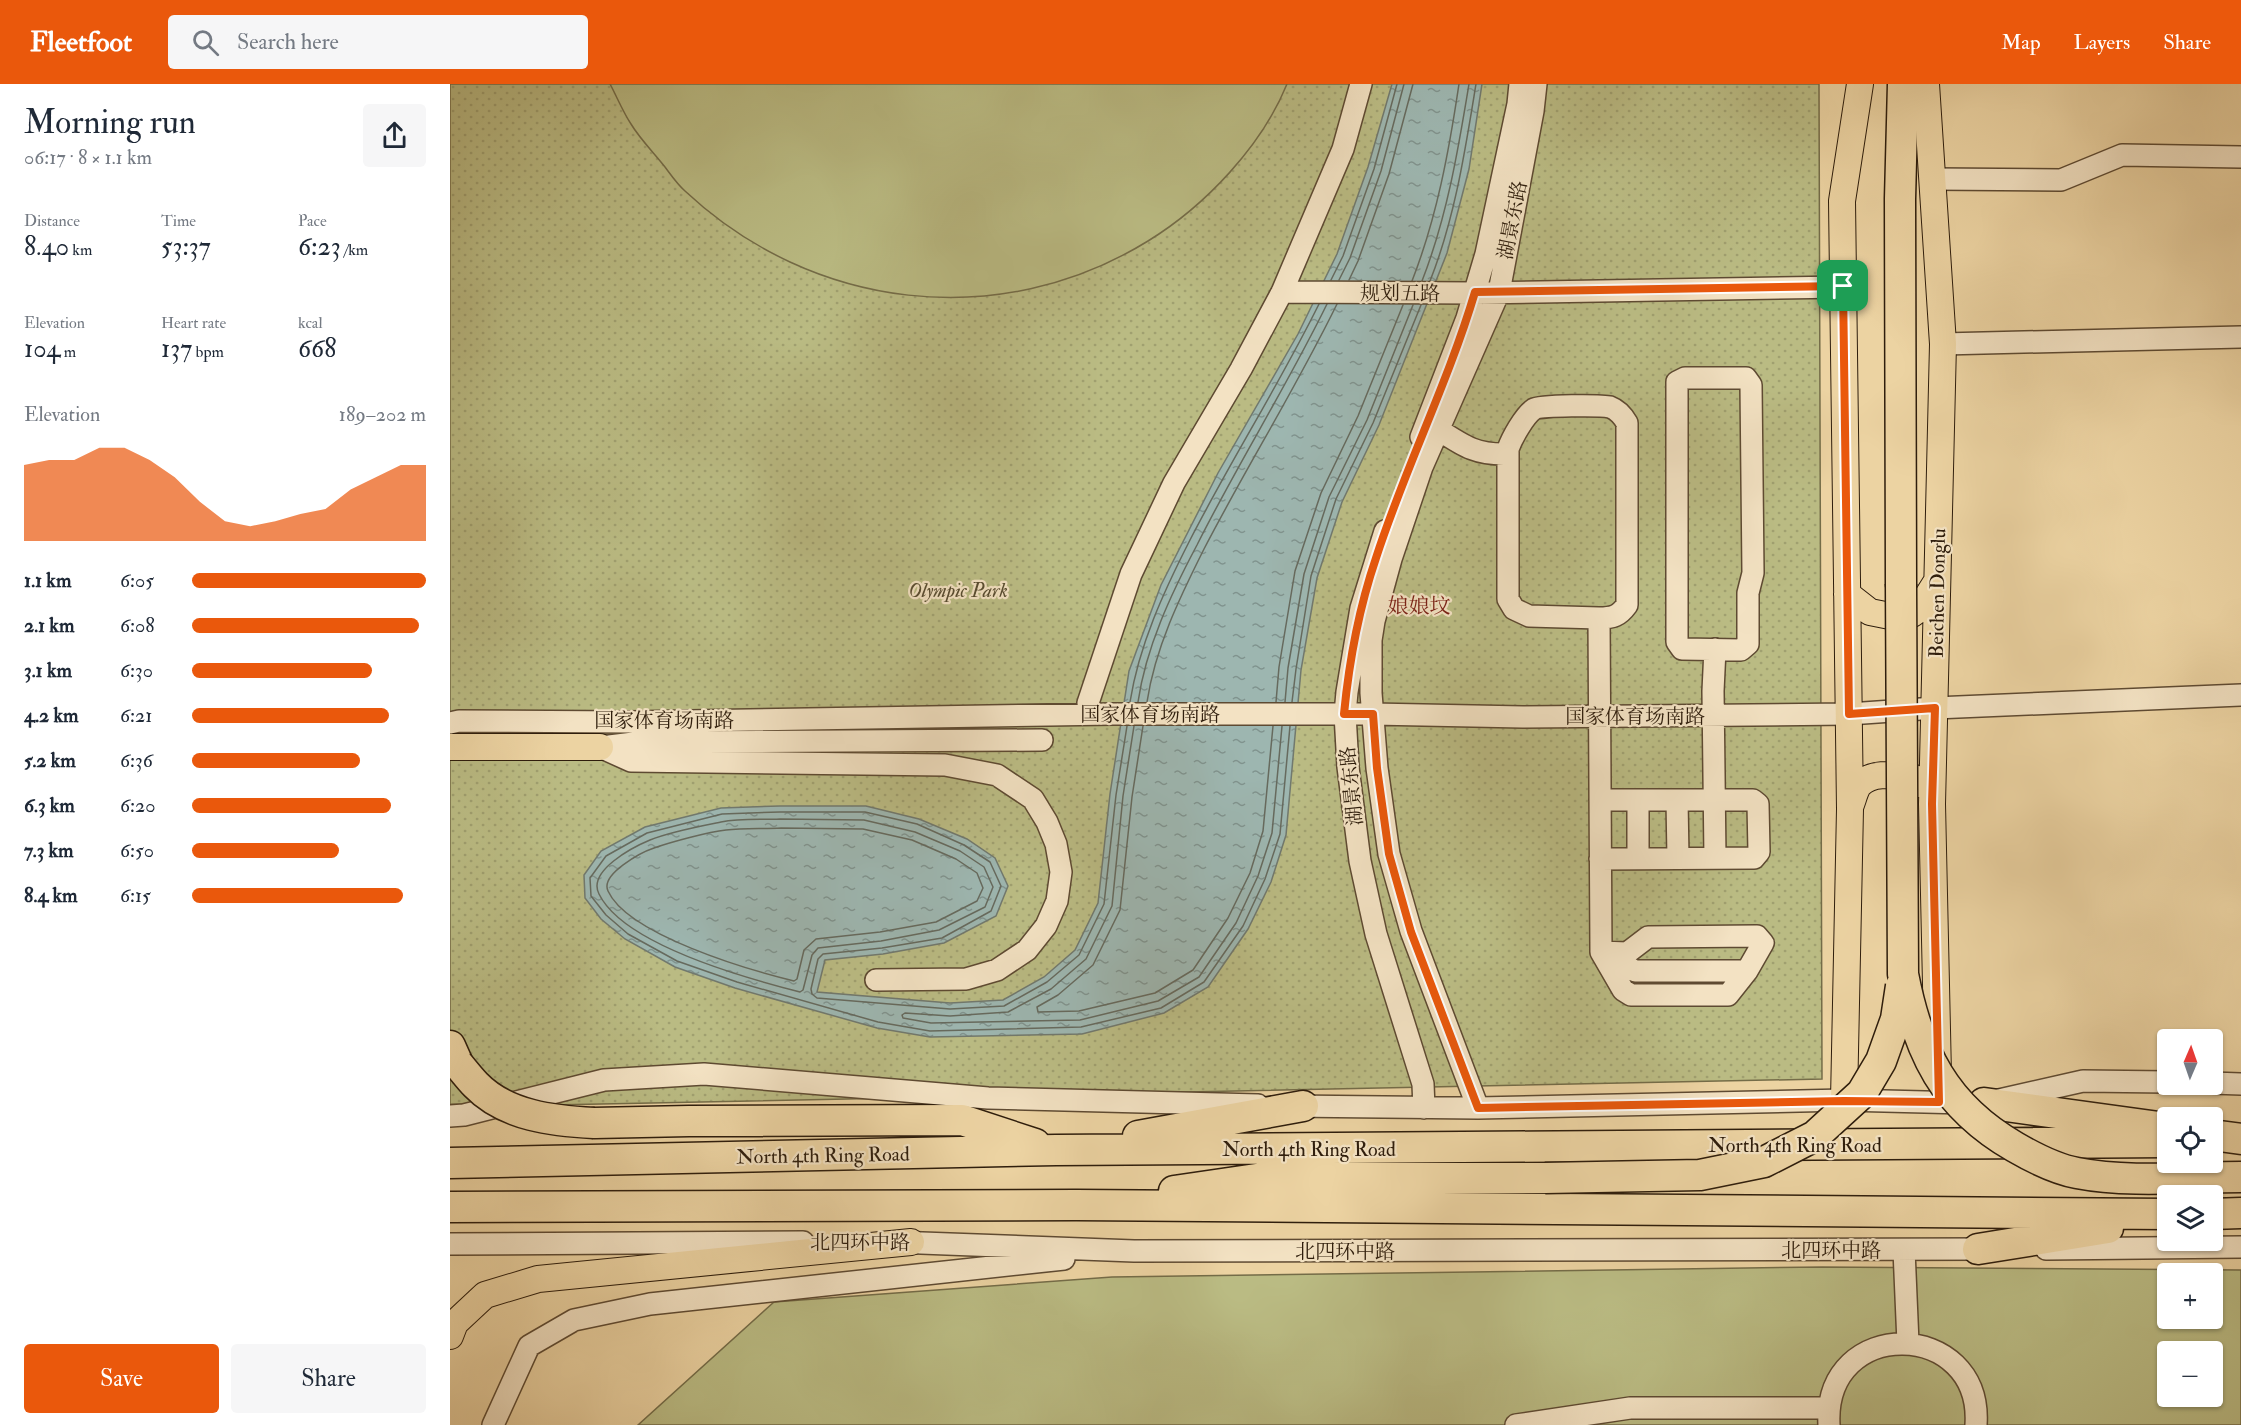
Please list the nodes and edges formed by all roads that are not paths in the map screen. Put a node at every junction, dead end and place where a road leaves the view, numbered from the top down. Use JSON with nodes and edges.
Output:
{"nodes":[{"id":1,"x":1361,"y":84,"type":"edge"},
{"id":2,"x":1520,"y":84,"type":"edge"},
{"id":3,"x":1536,"y":84,"type":"edge"},
{"id":4,"x":1860,"y":84,"type":"edge"},
{"id":5,"x":1903,"y":84,"type":"edge"},
{"id":6,"x":1926,"y":84,"type":"edge"},
{"id":7,"x":2241,"y":157,"type":"edge"},
{"id":8,"x":1933,"y":179,"type":"junction"},
{"id":9,"x":1843,"y":286,"type":"junction"},
{"id":10,"x":1282,"y":292,"type":"junction"},
{"id":11,"x":1475,"y":292,"type":"junction"},
{"id":12,"x":1499,"y":292,"type":"junction"},
{"id":13,"x":2241,"y":336,"type":"edge"},
{"id":14,"x":1943,"y":344,"type":"junction"},
{"id":15,"x":1439,"y":430,"type":"junction"},
{"id":16,"x":1508,"y":454,"type":"junction"},
{"id":17,"x":1937,"y":579,"type":"junction"},
{"id":18,"x":1847,"y":594,"type":"junction"},
{"id":19,"x":1599,"y":618,"type":"junction"},
{"id":20,"x":1715,"y":649,"type":"junction"},
{"id":21,"x":2241,"y":694,"type":"edge"},
{"id":22,"x":1088,"y":702,"type":"dead end"},
{"id":23,"x":1935,"y":708,"type":"junction"},
{"id":24,"x":1344,"y":714,"type":"junction"},
{"id":25,"x":1373,"y":714,"type":"junction"},
{"id":26,"x":1849,"y":714,"type":"junction"},
{"id":27,"x":1713,"y":715,"type":"junction"},
{"id":28,"x":1599,"y":716,"type":"junction"},
{"id":29,"x":630,"y":722,"type":"junction"},
{"id":30,"x":450,"y":723,"type":"edge"},
{"id":31,"x":1042,"y":740,"type":"dead end"},
{"id":32,"x":450,"y":747,"type":"edge"},
{"id":33,"x":600,"y":747,"type":"junction"},
{"id":34,"x":1600,"y":800,"type":"junction"},
{"id":35,"x":1638,"y":800,"type":"junction"},
{"id":36,"x":1677,"y":800,"type":"junction"},
{"id":37,"x":1715,"y":800,"type":"junction"},
{"id":38,"x":1932,"y":804,"type":"junction"},
{"id":39,"x":1850,"y":809,"type":"junction"},
{"id":40,"x":1638,"y":858,"type":"junction"},
{"id":41,"x":1678,"y":858,"type":"junction"},
{"id":42,"x":1715,"y":858,"type":"junction"},
{"id":43,"x":1600,"y":859,"type":"junction"},
{"id":44,"x":1601,"y":952,"type":"junction"},
{"id":45,"x":1903,"y":974,"type":"junction"},
{"id":46,"x":876,"y":981,"type":"dead end"},
{"id":47,"x":454,"y":1055,"type":"edge"},
{"id":48,"x":2157,"y":1082,"type":"edge"},
{"id":49,"x":2223,"y":1083,"type":"edge"},
{"id":50,"x":2241,"y":1084,"type":"edge"},
{"id":51,"x":1844,"y":1101,"type":"junction"},
{"id":52,"x":1939,"y":1102,"type":"junction"},
{"id":53,"x":1984,"y":1103,"type":"junction"},
{"id":54,"x":1303,"y":1106,"type":"junction"},
{"id":55,"x":1424,"y":1108,"type":"junction"},
{"id":56,"x":1478,"y":1108,"type":"junction"},
{"id":57,"x":450,"y":1116,"type":"edge"},
{"id":58,"x":2157,"y":1127,"type":"edge"},
{"id":59,"x":2223,"y":1137,"type":"edge"},
{"id":60,"x":2241,"y":1140,"type":"edge"},
{"id":61,"x":2223,"y":1141,"type":"edge"},
{"id":62,"x":2157,"y":1142,"type":"edge"},
{"id":63,"x":1056,"y":1150,"type":"junction"},
{"id":64,"x":450,"y":1163,"type":"edge"},
{"id":65,"x":2241,"y":1177,"type":"edge"},
{"id":66,"x":1076,"y":1205,"type":"junction"},
{"id":67,"x":450,"y":1207,"type":"edge"},
{"id":68,"x":2241,"y":1213,"type":"edge"},
{"id":69,"x":2223,"y":1214,"type":"edge"},
{"id":70,"x":2157,"y":1216,"type":"edge"},
{"id":71,"x":2157,"y":1218,"type":"edge"},
{"id":72,"x":911,"y":1242,"type":"junction"},
{"id":73,"x":450,"y":1244,"type":"edge"},
{"id":74,"x":2241,"y":1247,"type":"edge"},
{"id":75,"x":1978,"y":1249,"type":"junction"},
{"id":76,"x":1904,"y":1250,"type":"junction"},
{"id":77,"x":1134,"y":1251,"type":"junction"},
{"id":78,"x":450,"y":1336,"type":"edge"},
{"id":79,"x":1908,"y":1342,"type":"junction"},
{"id":80,"x":1828,"y":1417,"type":"edge"},
{"id":81,"x":1978,"y":1424,"type":"edge"},
{"id":82,"x":493,"y":1425,"type":"edge"},
{"id":83,"x":1516,"y":1425,"type":"edge"}],
"edges":[{"from":1,"to":10,"type":"street"},
{"from":2,"to":11,"type":"street","name":"湖景东路"},
{"from":3,"to":12,"type":"street","name":"湖景东路"},
{"from":4,"to":9,"type":"main road"},
{"from":5,"to":45,"type":"highway","bridge":true},
{"from":6,"to":8,"type":"main road","name":"Beichen Donglu"},
{"from":7,"to":8,"type":"street"},
{"from":8,"to":14,"type":"main road","name":"Beichen Donglu"},
{"from":9,"to":12,"type":"street","name":"规划五路"},
{"from":9,"to":18,"type":"main road"},
{"from":10,"to":11,"type":"street","name":"规划五路"},
{"from":10,"to":22,"type":"street"},
{"from":11,"to":12,"type":"street","name":"规划五路"},
{"from":11,"to":24,"type":"street","name":"湖景东路"},
{"from":12,"to":15,"type":"street","name":"湖景东路"},
{"from":13,"to":14,"type":"street"},
{"from":14,"to":17,"type":"main road","name":"Beichen Donglu"},
{"from":15,"to":16,"type":"street"},
{"from":15,"to":25,"type":"street","name":"湖景东路"},
{"from":16,"to":19,"type":"street"},
{"from":16,"to":19,"type":"street"},
{"from":17,"to":18,"type":"main road"},
{"from":17,"to":23,"type":"main road","name":"Beichen Donglu"},
{"from":18,"to":26,"type":"main road"},
{"from":19,"to":28,"type":"street"},
{"from":20,"to":20,"type":"street"},
{"from":20,"to":27,"type":"street"},
{"from":21,"to":23,"type":"street","name":"国家体育场南路"},
{"from":23,"to":26,"type":"street","name":"国家体育场南路"},
{"from":23,"to":38,"type":"main road","name":"Beichen Donglu"},
{"from":24,"to":25,"type":"street","name":"国家体育场南路"},
{"from":24,"to":29,"type":"street","name":"国家体育场南路"},
{"from":24,"to":55,"type":"street","name":"湖景东路"},
{"from":25,"to":28,"type":"street","name":"国家体育场南路"},
{"from":25,"to":56,"type":"street","name":"湖景东路"},
{"from":26,"to":27,"type":"street","name":"国家体育场南路"},
{"from":26,"to":39,"type":"main road"},
{"from":27,"to":28,"type":"street","name":"国家体育场南路"},
{"from":27,"to":37,"type":"street"},
{"from":28,"to":34,"type":"street"},
{"from":29,"to":30,"type":"street","name":"国家体育场南路"},
{"from":29,"to":33,"type":"street"},
{"from":31,"to":33,"type":"street"},
{"from":32,"to":33,"type":"main road"},
{"from":33,"to":46,"type":"street"},
{"from":34,"to":35,"type":"street"},
{"from":34,"to":43,"type":"street"},
{"from":35,"to":36,"type":"street"},
{"from":35,"to":40,"type":"street"},
{"from":36,"to":37,"type":"street"},
{"from":36,"to":41,"type":"street"},
{"from":37,"to":42,"type":"street"},
{"from":37,"to":42,"type":"street"},
{"from":38,"to":39,"type":"main road"},
{"from":38,"to":52,"type":"main road","name":"Beichen Donglu"},
{"from":39,"to":51,"type":"main road"},
{"from":40,"to":41,"type":"street"},
{"from":40,"to":43,"type":"street"},
{"from":41,"to":42,"type":"street"},
{"from":43,"to":44,"type":"street"},
{"from":44,"to":44,"type":"street"},
{"from":45,"to":65,"type":"highway","bridge":true},
{"from":45,"to":66,"type":"highway","bridge":true},
{"from":47,"to":63,"type":"highway","bridge":true},
{"from":48,"to":53,"type":"street"},
{"from":49,"to":50,"type":"street"},
{"from":51,"to":52,"type":"street"},
{"from":51,"to":56,"type":"street"},
{"from":52,"to":53,"type":"street"},
{"from":53,"to":58,"type":"highway"},
{"from":54,"to":55,"type":"street"},
{"from":54,"to":57,"type":"street"},
{"from":54,"to":63,"type":"highway"},
{"from":55,"to":56,"type":"street"},
{"from":59,"to":60,"type":"highway"},
{"from":60,"to":61,"type":"highway"},
{"from":62,"to":63,"type":"highway","name":"North 4th Ring Road"},
{"from":63,"to":64,"type":"highway","name":"North 4th Ring Road"},
{"from":66,"to":67,"type":"highway"},
{"from":66,"to":70,"type":"highway"},
{"from":68,"to":69,"type":"highway"},
{"from":71,"to":75,"type":"highway"},
{"from":72,"to":73,"type":"street","name":"北四环中路"},
{"from":72,"to":77,"type":"street","name":"北四环中路"},
{"from":72,"to":78,"type":"main road"},
{"from":74,"to":75,"type":"street","name":"北四环中路"},
{"from":75,"to":76,"type":"street","name":"北四环中路"},
{"from":76,"to":77,"type":"street","name":"北四环中路"},
{"from":76,"to":79,"type":"street"},
{"from":77,"to":82,"type":"street"},
{"from":79,"to":80,"type":"street"},
{"from":79,"to":81,"type":"street"},
{"from":80,"to":83,"type":"street"}]}
